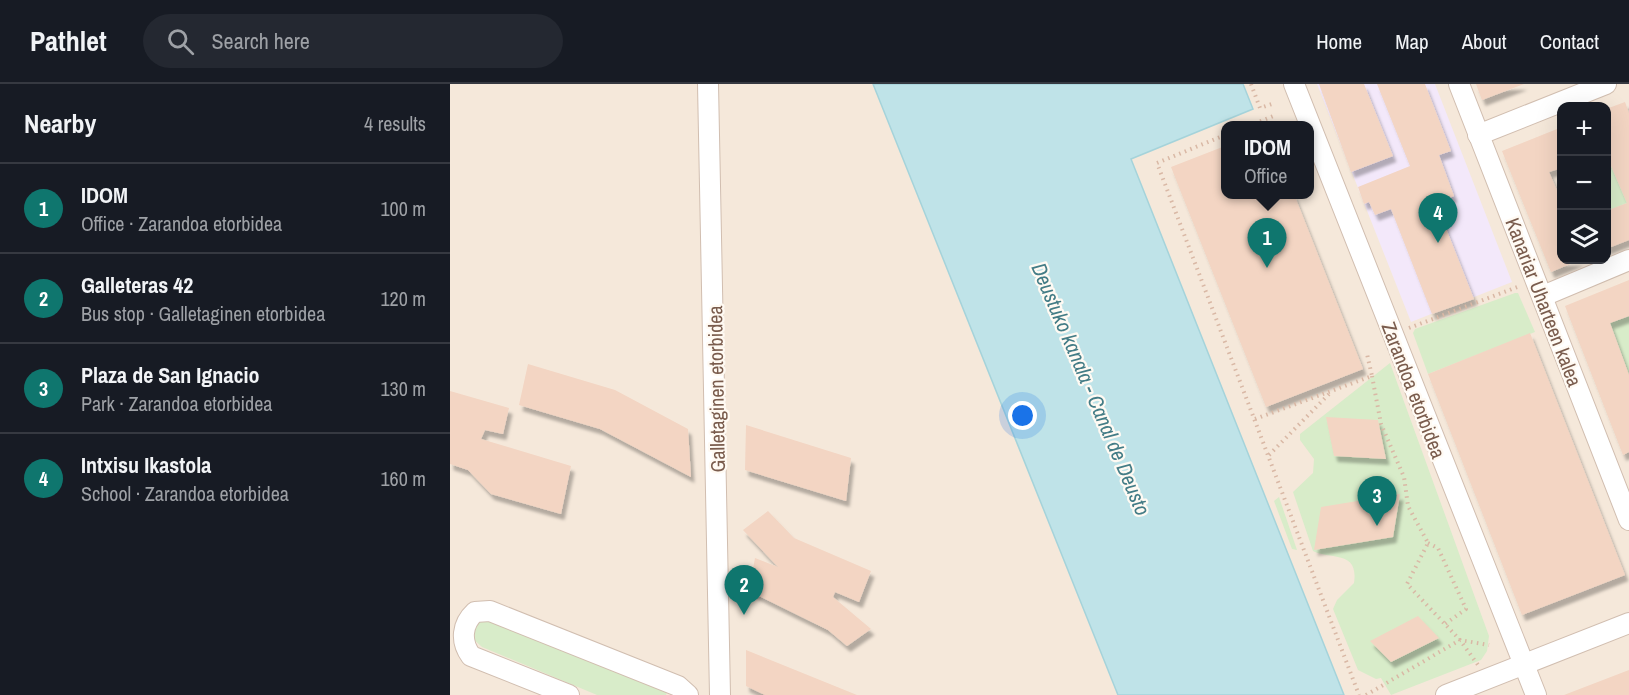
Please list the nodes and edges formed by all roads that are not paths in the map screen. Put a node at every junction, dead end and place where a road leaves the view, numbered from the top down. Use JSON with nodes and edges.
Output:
{"nodes":[{"id":1,"x":708,"y":84,"type":"edge"},
{"id":2,"x":1294,"y":84,"type":"edge"},
{"id":3,"x":1459,"y":84,"type":"edge"},
{"id":4,"x":1606,"y":84,"type":"edge"},
{"id":5,"x":1309,"y":121,"type":"edge"},
{"id":6,"x":1314,"y":135,"type":"edge"},
{"id":7,"x":1478,"y":135,"type":"junction"},
{"id":8,"x":1629,"y":260,"type":"edge"},
{"id":9,"x":1543,"y":296,"type":"junction"},
{"id":10,"x":1629,"y":520,"type":"edge"},
{"id":11,"x":1629,"y":623,"type":"edge"},
{"id":12,"x":1524,"y":665,"type":"junction"},
{"id":13,"x":569,"y":695,"type":"edge"},
{"id":14,"x":688,"y":695,"type":"edge"},
{"id":15,"x":720,"y":695,"type":"edge"},
{"id":16,"x":1446,"y":695,"type":"edge"},
{"id":17,"x":1536,"y":695,"type":"edge"}],
"edges":[{"from":1,"to":15,"type":"street","name":"Galletaginen etorbidea"},
{"from":2,"to":5,"type":"street","name":"Zarandoa etorbidea"},
{"from":3,"to":7,"type":"street","name":"Kanariar Uharteen kalea"},
{"from":4,"to":7,"type":"street"},
{"from":6,"to":12,"type":"street","name":"Zarandoa etorbidea"},
{"from":7,"to":9,"type":"street","name":"Kanariar Uharteen kalea"},
{"from":8,"to":9,"type":"street"},
{"from":9,"to":10,"type":"street","name":"Kanariar Uharteen kalea"},
{"from":11,"to":12,"type":"street"},
{"from":12,"to":16,"type":"street"},
{"from":12,"to":17,"type":"street","name":"Zarandoa etorbidea"},
{"from":13,"to":14,"type":"street"}]}
